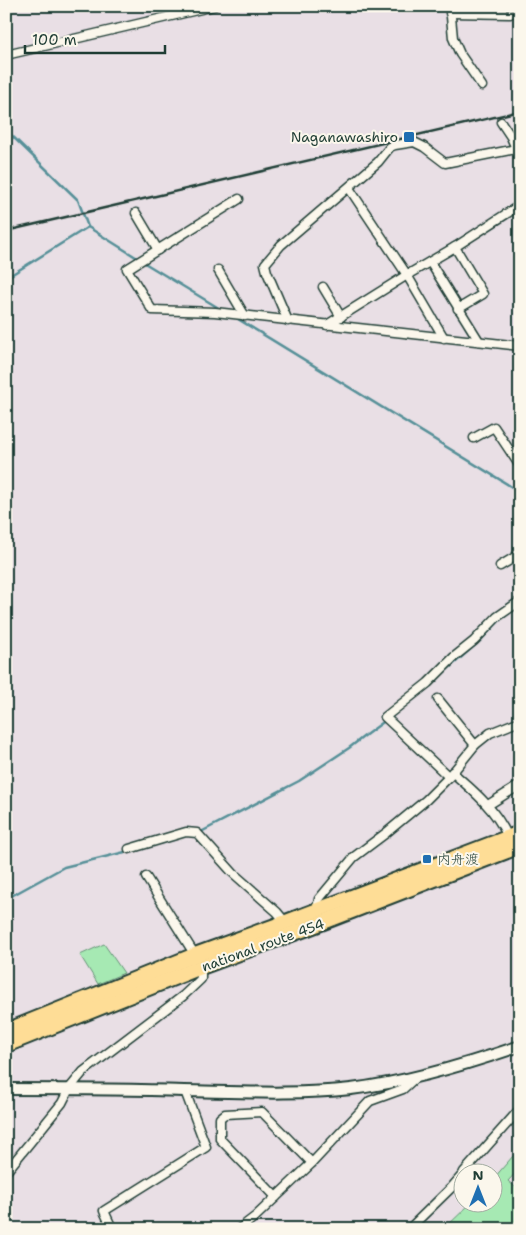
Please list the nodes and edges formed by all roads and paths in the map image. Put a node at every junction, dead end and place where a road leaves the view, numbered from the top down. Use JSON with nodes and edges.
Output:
{"nodes":[{"id":1,"x":214,"y":6,"type":"edge"},
{"id":2,"x":450,"y":10,"type":"edge"},
{"id":3,"x":510,"y":14,"type":"tunnel mouth"},
{"id":4,"x":6,"y":55,"type":"edge"},
{"id":5,"x":482,"y":86,"type":"dead end"},
{"id":6,"x":501,"y":122,"type":"dead end"},
{"id":7,"x":516,"y":149,"type":"junction"},
{"id":8,"x":520,"y":158,"type":"edge"},
{"id":9,"x":349,"y":188,"type":"junction"},
{"id":10,"x":240,"y":199,"type":"dead end"},
{"id":11,"x":520,"y":205,"type":"edge"},
{"id":12,"x":136,"y":213,"type":"dead end"},
{"id":13,"x":455,"y":247,"type":"junction"},
{"id":14,"x":158,"y":250,"type":"junction"},
{"id":15,"x":430,"y":262,"type":"junction"},
{"id":16,"x":218,"y":270,"type":"dead end"},
{"id":17,"x":406,"y":275,"type":"junction"},
{"id":18,"x":323,"y":287,"type":"dead end"},
{"id":19,"x":458,"y":309,"type":"junction"},
{"id":20,"x":245,"y":316,"type":"junction"},
{"id":21,"x":341,"y":317,"type":"junction"},
{"id":22,"x":288,"y":321,"type":"junction"},
{"id":23,"x":327,"y":325,"type":"junction"},
{"id":24,"x":444,"y":338,"type":"junction"},
{"id":25,"x":479,"y":341,"type":"junction"},
{"id":26,"x":520,"y":346,"type":"edge"},
{"id":27,"x":474,"y":438,"type":"dead end"},
{"id":28,"x":520,"y":466,"type":"edge"},
{"id":29,"x":520,"y":554,"type":"edge"},
{"id":30,"x":500,"y":566,"type":"dead end"},
{"id":31,"x":520,"y":601,"type":"edge"},
{"id":32,"x":438,"y":699,"type":"dead end"},
{"id":33,"x":520,"y":721,"type":"edge"},
{"id":34,"x":475,"y":745,"type":"junction"},
{"id":35,"x":450,"y":774,"type":"junction"},
{"id":36,"x":520,"y":785,"type":"edge"},
{"id":37,"x":488,"y":805,"type":"junction"},
{"id":38,"x":517,"y":844,"type":"edge"},
{"id":39,"x":129,"y":849,"type":"dead end"},
{"id":40,"x":146,"y":877,"type":"dead end"},
{"id":41,"x":316,"y":910,"type":"junction"},
{"id":42,"x":286,"y":922,"type":"junction"},
{"id":43,"x":313,"y":926,"type":"junction"},
{"id":44,"x":295,"y":933,"type":"junction"},
{"id":45,"x":198,"y":961,"type":"junction"},
{"id":46,"x":6,"y":1031,"type":"edge"},
{"id":47,"x":6,"y":1045,"type":"edge"},
{"id":48,"x":520,"y":1046,"type":"edge"},
{"id":49,"x":415,"y":1078,"type":"junction"},
{"id":50,"x":69,"y":1088,"type":"junction"},
{"id":51,"x":6,"y":1089,"type":"edge"},
{"id":52,"x":185,"y":1091,"type":"junction"},
{"id":53,"x":520,"y":1109,"type":"edge"},
{"id":54,"x":220,"y":1139,"type":"junction"},
{"id":55,"x":206,"y":1147,"type":"junction"},
{"id":56,"x":474,"y":1162,"type":"edge"},
{"id":57,"x":312,"y":1163,"type":"junction"},
{"id":58,"x":6,"y":1172,"type":"edge"},
{"id":59,"x":454,"y":1185,"type":"edge"},
{"id":60,"x":276,"y":1198,"type":"junction"},
{"id":61,"x":112,"y":1227,"type":"edge"},
{"id":62,"x":93,"y":1229,"type":"edge"},
{"id":63,"x":238,"y":1229,"type":"edge"},
{"id":64,"x":409,"y":1229,"type":"edge"}],
"edges":[{"from":1,"to":4,"type":"street"},
{"from":2,"to":3,"type":"street"},
{"from":2,"to":5,"type":"street"},
{"from":6,"to":7,"type":"street"},
{"from":7,"to":8,"type":"street"},
{"from":7,"to":9,"type":"street"},
{"from":9,"to":17,"type":"street"},
{"from":9,"to":22,"type":"street"},
{"from":10,"to":14,"type":"street"},
{"from":11,"to":13,"type":"street"},
{"from":12,"to":14,"type":"street"},
{"from":13,"to":15,"type":"street"},
{"from":13,"to":19,"type":"street"},
{"from":14,"to":20,"type":"street"},
{"from":15,"to":17,"type":"street"},
{"from":15,"to":19,"type":"street"},
{"from":16,"to":20,"type":"street"},
{"from":17,"to":21,"type":"street"},
{"from":17,"to":24,"type":"street"},
{"from":18,"to":21,"type":"street"},
{"from":19,"to":25,"type":"street"},
{"from":20,"to":22,"type":"street"},
{"from":21,"to":23,"type":"street"},
{"from":22,"to":23,"type":"street"},
{"from":23,"to":24,"type":"street"},
{"from":24,"to":25,"type":"street"},
{"from":25,"to":26,"type":"street"},
{"from":27,"to":28,"type":"street"},
{"from":29,"to":30,"type":"street"},
{"from":31,"to":35,"type":"street"},
{"from":32,"to":34,"type":"street"},
{"from":33,"to":34,"type":"street"},
{"from":34,"to":35,"type":"street"},
{"from":35,"to":37,"type":"street"},
{"from":35,"to":41,"type":"street"},
{"from":36,"to":37,"type":"street"},
{"from":37,"to":38,"type":"street"},
{"from":38,"to":41,"type":"highway","name":"national route 454"},
{"from":38,"to":43,"type":"highway","name":"national route 454"},
{"from":39,"to":42,"type":"street"},
{"from":40,"to":45,"type":"street"},
{"from":41,"to":42,"type":"highway","name":"national route 454"},
{"from":41,"to":43,"type":"street"},
{"from":42,"to":44,"type":"street"},
{"from":42,"to":45,"type":"highway","name":"national route 454"},
{"from":43,"to":44,"type":"highway","name":"national route 454"},
{"from":44,"to":45,"type":"highway","name":"national route 454"},
{"from":45,"to":46,"type":"highway","name":"national route 454"},
{"from":45,"to":47,"type":"highway","name":"national route 454"},
{"from":45,"to":50,"type":"street"},
{"from":48,"to":49,"type":"street"},
{"from":49,"to":52,"type":"street"},
{"from":49,"to":57,"type":"street"},
{"from":50,"to":51,"type":"street"},
{"from":50,"to":52,"type":"street"},
{"from":50,"to":58,"type":"street"},
{"from":52,"to":55,"type":"street"},
{"from":53,"to":56,"type":"street"},
{"from":54,"to":55,"type":"street"},
{"from":54,"to":57,"type":"street"},
{"from":54,"to":60,"type":"street"},
{"from":55,"to":61,"type":"street"},
{"from":57,"to":60,"type":"street"},
{"from":59,"to":64,"type":"street"},
{"from":60,"to":63,"type":"street"},
{"from":61,"to":62,"type":"street"}]}
